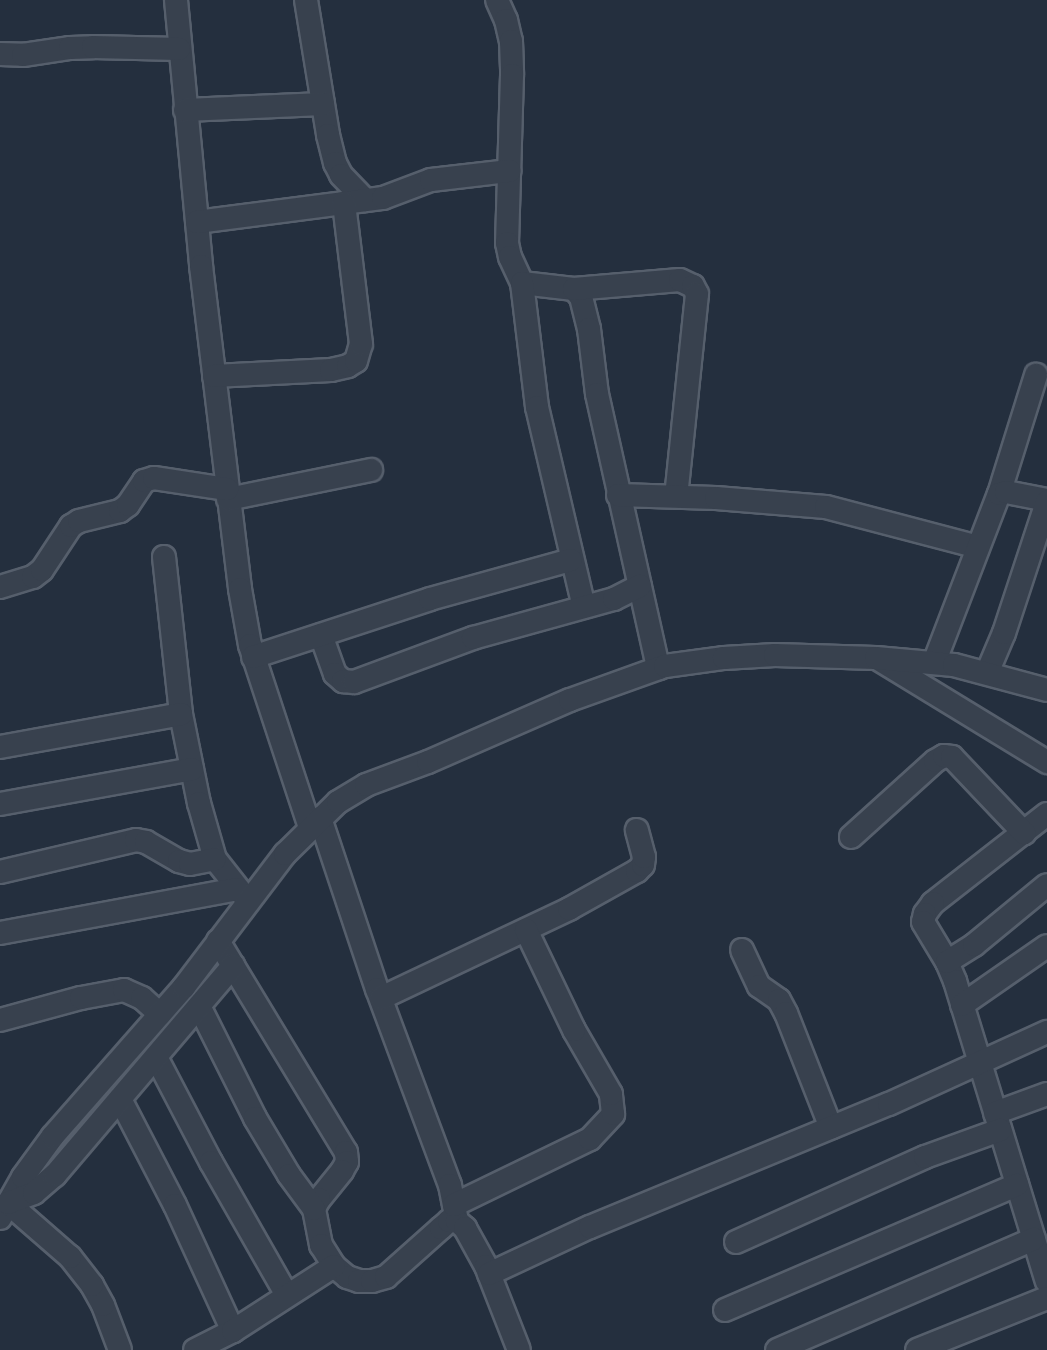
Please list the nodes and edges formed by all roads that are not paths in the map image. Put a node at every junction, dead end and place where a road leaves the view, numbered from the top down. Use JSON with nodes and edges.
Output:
{"nodes":[{"id":1,"x":176,"y":0,"type":"edge"},
{"id":2,"x":306,"y":0,"type":"edge"},
{"id":3,"x":497,"y":0,"type":"edge"},
{"id":4,"x":179,"y":49,"type":"junction"},
{"id":5,"x":0,"y":54,"type":"edge"},
{"id":6,"x":323,"y":104,"type":"junction"},
{"id":7,"x":185,"y":110,"type":"junction"},
{"id":8,"x":509,"y":171,"type":"junction"},
{"id":9,"x":354,"y":202,"type":"junction"},
{"id":10,"x":197,"y":222,"type":"junction"},
{"id":11,"x":522,"y":283,"type":"junction"},
{"id":12,"x":574,"y":289,"type":"junction"},
{"id":13,"x":1036,"y":375,"type":"dead end"},
{"id":14,"x":214,"y":376,"type":"junction"},
{"id":15,"x":371,"y":470,"type":"dead end"},
{"id":16,"x":228,"y":494,"type":"junction"},
{"id":17,"x":999,"y":494,"type":"junction"},
{"id":18,"x":618,"y":495,"type":"junction"},
{"id":19,"x":676,"y":496,"type":"junction"},
{"id":20,"x":1047,"y":501,"type":"edge"},
{"id":21,"x":978,"y":548,"type":"junction"},
{"id":22,"x":164,"y":558,"type":"dead end"},
{"id":23,"x":571,"y":560,"type":"junction"},
{"id":24,"x":640,"y":586,"type":"junction"},
{"id":25,"x":0,"y":587,"type":"edge"},
{"id":26,"x":584,"y":607,"type":"junction"},
{"id":27,"x":321,"y":635,"type":"junction"},
{"id":28,"x":253,"y":657,"type":"junction"},
{"id":29,"x":876,"y":658,"type":"junction"},
{"id":30,"x":934,"y":663,"type":"junction"},
{"id":31,"x":658,"y":668,"type":"junction"},
{"id":32,"x":987,"y":673,"type":"junction"},
{"id":33,"x":1047,"y":690,"type":"edge"},
{"id":34,"x":181,"y":714,"type":"junction"},
{"id":35,"x":0,"y":747,"type":"edge"},
{"id":36,"x":1047,"y":762,"type":"edge"},
{"id":37,"x":192,"y":769,"type":"junction"},
{"id":38,"x":0,"y":804,"type":"edge"},
{"id":39,"x":1047,"y":814,"type":"edge"},
{"id":40,"x":315,"y":823,"type":"junction"},
{"id":41,"x":637,"y":830,"type":"dead end"},
{"id":42,"x":1024,"y":833,"type":"junction"},
{"id":43,"x":851,"y":837,"type":"dead end"},
{"id":44,"x":215,"y":859,"type":"junction"},
{"id":45,"x":0,"y":872,"type":"edge"},
{"id":46,"x":1047,"y":885,"type":"edge"},
{"id":47,"x":243,"y":895,"type":"junction"},
{"id":48,"x":526,"y":930,"type":"junction"},
{"id":49,"x":0,"y":933,"type":"edge"},
{"id":50,"x":218,"y":942,"type":"junction"},
{"id":51,"x":1047,"y":946,"type":"edge"},
{"id":52,"x":742,"y":950,"type":"dead end"},
{"id":53,"x":947,"y":962,"type":"junction"},
{"id":54,"x":233,"y":966,"type":"junction"},
{"id":55,"x":381,"y":998,"type":"junction"},
{"id":56,"x":962,"y":1005,"type":"junction"},
{"id":57,"x":199,"y":1006,"type":"junction"},
{"id":58,"x":160,"y":1014,"type":"junction"},
{"id":59,"x":0,"y":1020,"type":"edge"},
{"id":60,"x":1047,"y":1032,"type":"edge"},
{"id":61,"x":156,"y":1057,"type":"junction"},
{"id":62,"x":979,"y":1061,"type":"junction"},
{"id":63,"x":1047,"y":1094,"type":"edge"},
{"id":64,"x":120,"y":1099,"type":"junction"},
{"id":65,"x":997,"y":1122,"type":"junction"},
{"id":66,"x":831,"y":1128,"type":"junction"},
{"id":67,"x":1017,"y":1185,"type":"junction"},
{"id":68,"x":314,"y":1209,"type":"junction"},
{"id":69,"x":4,"y":1211,"type":"edge"},
{"id":70,"x":455,"y":1213,"type":"junction"},
{"id":71,"x":1034,"y":1239,"type":"junction"},
{"id":72,"x":736,"y":1242,"type":"dead end"},
{"id":73,"x":334,"y":1266,"type":"junction"},
{"id":74,"x":489,"y":1274,"type":"junction"},
{"id":75,"x":1046,"y":1274,"type":"edge"},
{"id":76,"x":287,"y":1295,"type":"junction"},
{"id":77,"x":1047,"y":1298,"type":"edge"},
{"id":78,"x":725,"y":1310,"type":"dead end"},
{"id":79,"x":233,"y":1331,"type":"junction"},
{"id":80,"x":120,"y":1350,"type":"edge"},
{"id":81,"x":195,"y":1350,"type":"edge"},
{"id":82,"x":519,"y":1350,"type":"edge"},
{"id":83,"x":777,"y":1350,"type":"edge"},
{"id":84,"x":917,"y":1350,"type":"edge"}],
"edges":[{"from":1,"to":4,"type":"street"},
{"from":2,"to":6,"type":"street"},
{"from":3,"to":8,"type":"street"},
{"from":4,"to":5,"type":"street"},
{"from":4,"to":7,"type":"street"},
{"from":6,"to":7,"type":"street"},
{"from":6,"to":9,"type":"street"},
{"from":7,"to":10,"type":"street"},
{"from":8,"to":9,"type":"street"},
{"from":8,"to":11,"type":"street"},
{"from":9,"to":10,"type":"street"},
{"from":9,"to":14,"type":"street"},
{"from":10,"to":14,"type":"street"},
{"from":11,"to":12,"type":"street"},
{"from":11,"to":23,"type":"street"},
{"from":12,"to":18,"type":"street"},
{"from":12,"to":19,"type":"street"},
{"from":13,"to":17,"type":"street"},
{"from":14,"to":16,"type":"street"},
{"from":15,"to":16,"type":"street"},
{"from":16,"to":25,"type":"street"},
{"from":16,"to":28,"type":"street"},
{"from":17,"to":20,"type":"street"},
{"from":17,"to":21,"type":"street"},
{"from":18,"to":19,"type":"street"},
{"from":18,"to":24,"type":"street"},
{"from":19,"to":21,"type":"street"},
{"from":20,"to":32,"type":"street"},
{"from":21,"to":30,"type":"street"},
{"from":22,"to":34,"type":"street"},
{"from":23,"to":26,"type":"street"},
{"from":23,"to":27,"type":"street"},
{"from":24,"to":26,"type":"street"},
{"from":24,"to":31,"type":"street"},
{"from":26,"to":27,"type":"street"},
{"from":27,"to":28,"type":"street"},
{"from":28,"to":40,"type":"street"},
{"from":29,"to":30,"type":"street"},
{"from":29,"to":31,"type":"street"},
{"from":29,"to":36,"type":"street"},
{"from":30,"to":32,"type":"street"},
{"from":31,"to":40,"type":"street"},
{"from":32,"to":33,"type":"street"},
{"from":34,"to":35,"type":"street"},
{"from":34,"to":37,"type":"street"},
{"from":37,"to":38,"type":"street"},
{"from":37,"to":44,"type":"street"},
{"from":39,"to":42,"type":"street"},
{"from":40,"to":47,"type":"street"},
{"from":40,"to":55,"type":"street"},
{"from":41,"to":48,"type":"street"},
{"from":42,"to":43,"type":"street"},
{"from":42,"to":53,"type":"street"},
{"from":44,"to":45,"type":"street"},
{"from":44,"to":47,"type":"street"},
{"from":46,"to":53,"type":"street"},
{"from":47,"to":49,"type":"street"},
{"from":47,"to":50,"type":"street"},
{"from":48,"to":55,"type":"street"},
{"from":48,"to":70,"type":"street"},
{"from":50,"to":54,"type":"street"},
{"from":50,"to":58,"type":"street"},
{"from":51,"to":56,"type":"street"},
{"from":52,"to":66,"type":"street"},
{"from":53,"to":56,"type":"street"},
{"from":54,"to":57,"type":"street"},
{"from":54,"to":68,"type":"street"},
{"from":55,"to":70,"type":"street"},
{"from":56,"to":62,"type":"street"},
{"from":57,"to":61,"type":"street"},
{"from":57,"to":68,"type":"street"},
{"from":58,"to":59,"type":"street"},
{"from":58,"to":69,"type":"street"},
{"from":60,"to":62,"type":"street"},
{"from":61,"to":64,"type":"street"},
{"from":61,"to":76,"type":"street"},
{"from":62,"to":65,"type":"street"},
{"from":62,"to":66,"type":"street"},
{"from":63,"to":65,"type":"street"},
{"from":64,"to":69,"type":"street"},
{"from":64,"to":79,"type":"street"},
{"from":65,"to":67,"type":"street"},
{"from":65,"to":72,"type":"street"},
{"from":66,"to":74,"type":"street"},
{"from":67,"to":71,"type":"street"},
{"from":67,"to":78,"type":"street"},
{"from":68,"to":73,"type":"street"},
{"from":69,"to":80,"type":"street"},
{"from":70,"to":73,"type":"street"},
{"from":70,"to":74,"type":"street"},
{"from":71,"to":75,"type":"street"},
{"from":71,"to":83,"type":"street"},
{"from":73,"to":76,"type":"street"},
{"from":74,"to":82,"type":"street"},
{"from":76,"to":79,"type":"street"},
{"from":77,"to":84,"type":"street"},
{"from":79,"to":81,"type":"street"}]}
